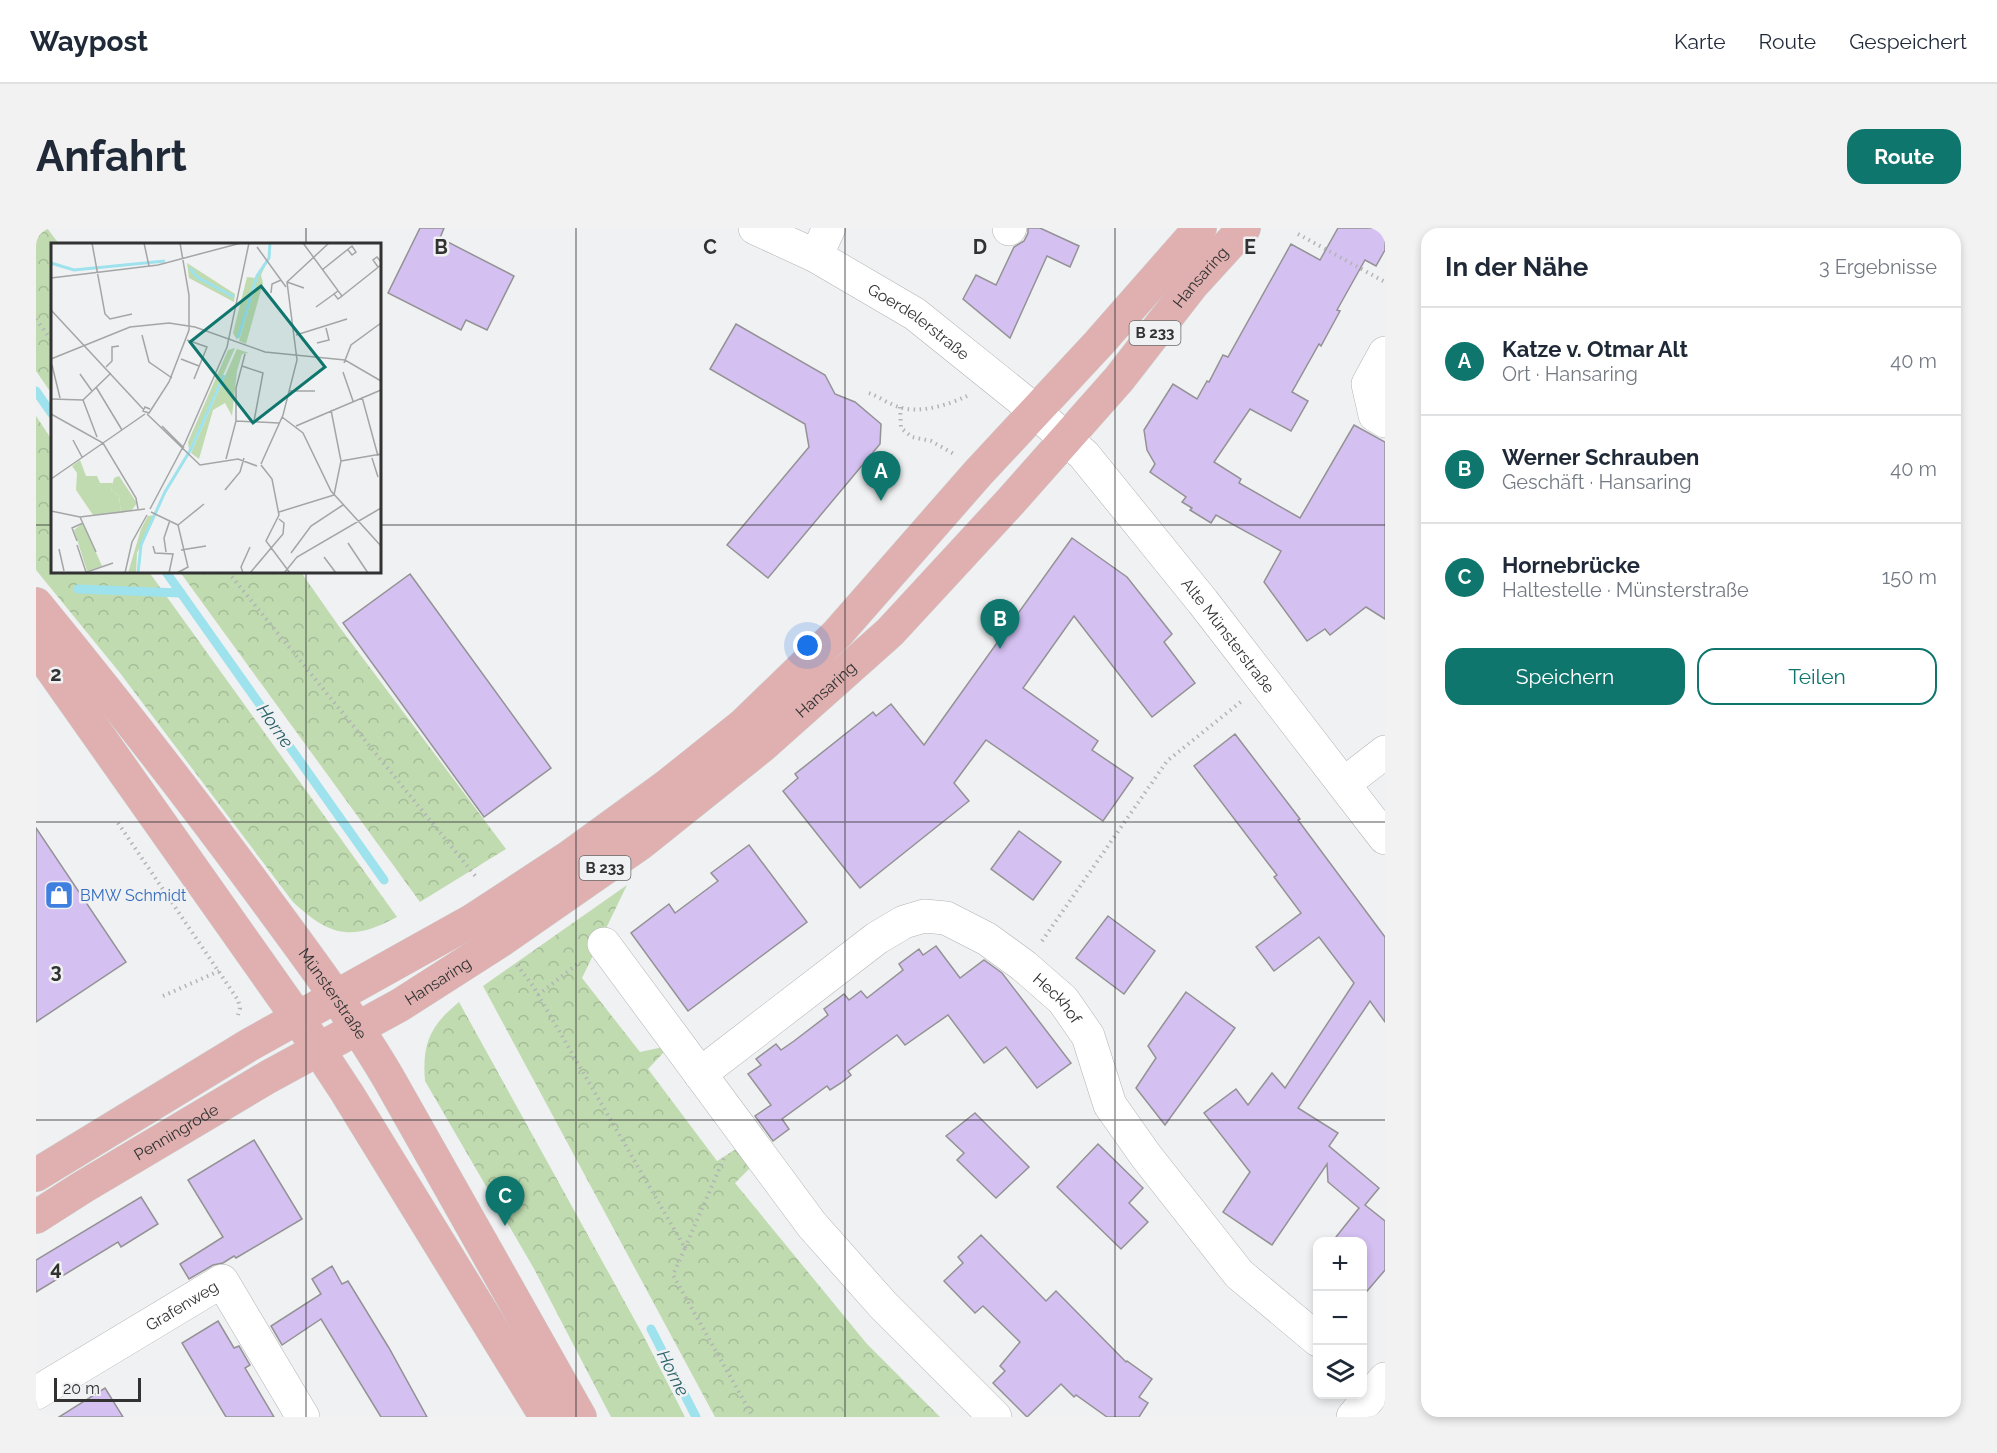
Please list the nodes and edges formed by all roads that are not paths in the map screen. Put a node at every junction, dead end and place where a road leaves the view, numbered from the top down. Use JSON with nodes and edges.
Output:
{"nodes":[{"id":1,"x":755,"y":228,"type":"edge"},
{"id":2,"x":1200,"y":228,"type":"edge"},
{"id":3,"x":1244,"y":228,"type":"edge"},
{"id":4,"x":822,"y":242,"type":"edge"},
{"id":5,"x":1385,"y":353,"type":"edge"},
{"id":6,"x":1035,"y":411,"type":"junction"},
{"id":7,"x":1385,"y":421,"type":"edge"},
{"id":8,"x":1066,"y":439,"type":"junction"},
{"id":9,"x":36,"y":604,"type":"edge"},
{"id":10,"x":36,"y":647,"type":"edge"},
{"id":11,"x":1385,"y":752,"type":"edge"},
{"id":12,"x":1345,"y":783,"type":"junction"},
{"id":13,"x":1385,"y":838,"type":"edge"},
{"id":14,"x":604,"y":944,"type":"road end"},
{"id":15,"x":334,"y":996,"type":"junction"},
{"id":16,"x":297,"y":1017,"type":"junction"},
{"id":17,"x":357,"y":1029,"type":"junction"},
{"id":18,"x":319,"y":1050,"type":"junction"},
{"id":19,"x":700,"y":1074,"type":"junction"},
{"id":20,"x":36,"y":1175,"type":"edge"},
{"id":21,"x":36,"y":1218,"type":"edge"},
{"id":22,"x":1313,"y":1337,"type":"edge"},
{"id":23,"x":1374,"y":1382,"type":"edge"},
{"id":24,"x":36,"y":1394,"type":"edge"},
{"id":25,"x":303,"y":1417,"type":"edge"},
{"id":26,"x":546,"y":1417,"type":"edge"},
{"id":27,"x":580,"y":1417,"type":"edge"},
{"id":28,"x":996,"y":1417,"type":"edge"},
{"id":29,"x":1353,"y":1417,"type":"edge"}],
"edges":[{"from":1,"to":4,"type":"street","name":"Goerdelerstraße"},
{"from":2,"to":6,"type":"main road","name":"Hansaring","number":"B 233"},
{"from":3,"to":8,"type":"main road","name":"Hansaring","number":"B 233"},
{"from":4,"to":6,"type":"street","name":"Goerdelerstraße"},
{"from":5,"to":7,"type":"street"},
{"from":6,"to":8,"type":"street","name":"Goerdelerstraße"},
{"from":6,"to":15,"type":"main road","name":"Hansaring","number":"B 233"},
{"from":8,"to":12,"type":"street","name":"Alte Münsterstraße"},
{"from":8,"to":17,"type":"main road","name":"Hansaring","number":"B 233"},
{"from":9,"to":15,"type":"main road","name":"Münsterstraße"},
{"from":10,"to":16,"type":"main road"},
{"from":11,"to":12,"type":"street"},
{"from":12,"to":13,"type":"street","name":"Alte Münsterstraße"},
{"from":14,"to":19,"type":"street"},
{"from":15,"to":16,"type":"main road","name":"Hansaring","number":"B 233"},
{"from":15,"to":17,"type":"main road","name":"Münsterstraße"},
{"from":16,"to":18,"type":"main road"},
{"from":16,"to":20,"type":"main road"},
{"from":17,"to":18,"type":"main road","name":"Hansaring","number":"B 233"},
{"from":17,"to":27,"type":"main road","name":"Münsterstraße"},
{"from":18,"to":21,"type":"main road","name":"Penningrode"},
{"from":18,"to":26,"type":"main road"},
{"from":19,"to":22,"type":"street","name":"Heckhof"},
{"from":19,"to":28,"type":"street"},
{"from":23,"to":29,"type":"street"},
{"from":24,"to":25,"type":"street","name":"Grafenweg"}]}
